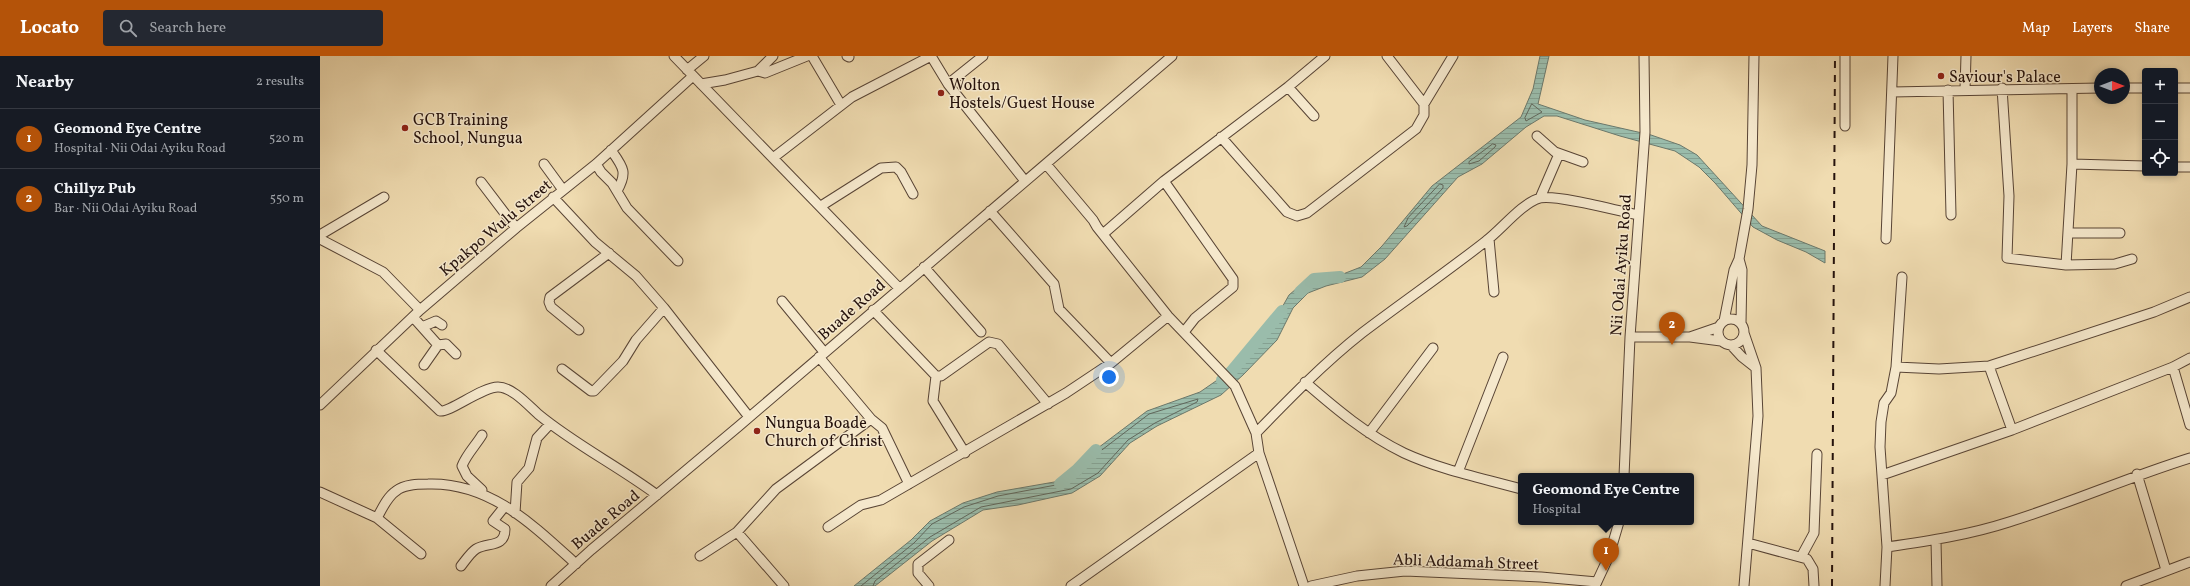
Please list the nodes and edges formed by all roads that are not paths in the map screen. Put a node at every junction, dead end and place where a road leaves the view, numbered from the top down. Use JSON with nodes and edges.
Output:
{"nodes":[{"id":1,"x":674,"y":56,"type":"edge"},
{"id":2,"x":704,"y":56,"type":"edge"},
{"id":3,"x":807,"y":56,"type":"edge"},
{"id":4,"x":812,"y":56,"type":"edge"},
{"id":5,"x":931,"y":56,"type":"edge"},
{"id":6,"x":983,"y":56,"type":"edge"},
{"id":7,"x":1171,"y":56,"type":"edge"},
{"id":8,"x":1325,"y":56,"type":"edge"},
{"id":9,"x":1387,"y":56,"type":"edge"},
{"id":10,"x":1453,"y":56,"type":"edge"},
{"id":11,"x":1644,"y":56,"type":"edge"},
{"id":12,"x":1754,"y":56,"type":"edge"},
{"id":13,"x":1845,"y":56,"type":"edge"},
{"id":14,"x":1893,"y":56,"type":"edge"},
{"id":15,"x":1966,"y":56,"type":"edge"},
{"id":16,"x":772,"y":57,"type":"edge"},
{"id":17,"x":758,"y":71,"type":"junction"},
{"id":18,"x":690,"y":73,"type":"junction"},
{"id":19,"x":701,"y":84,"type":"junction"},
{"id":20,"x":948,"y":84,"type":"junction"},
{"id":21,"x":1288,"y":87,"type":"junction"},
{"id":22,"x":2002,"y":88,"type":"junction"},
{"id":23,"x":2094,"y":88,"type":"edge"},
{"id":24,"x":2130,"y":88,"type":"edge"},
{"id":25,"x":2142,"y":88,"type":"edge"},
{"id":26,"x":2178,"y":88,"type":"edge"},
{"id":27,"x":2190,"y":88,"type":"edge"},
{"id":28,"x":1964,"y":89,"type":"junction"},
{"id":29,"x":2072,"y":89,"type":"junction"},
{"id":30,"x":1948,"y":90,"type":"junction"},
{"id":31,"x":1892,"y":92,"type":"junction"},
{"id":32,"x":1424,"y":104,"type":"junction"},
{"id":33,"x":841,"y":105,"type":"junction"},
{"id":34,"x":1314,"y":116,"type":"dead end"},
{"id":35,"x":1845,"y":126,"type":"dead end"},
{"id":36,"x":1221,"y":136,"type":"junction"},
{"id":37,"x":1537,"y":136,"type":"dead end"},
{"id":38,"x":611,"y":150,"type":"junction"},
{"id":39,"x":1559,"y":154,"type":"junction"},
{"id":40,"x":773,"y":158,"type":"junction"},
{"id":41,"x":1583,"y":162,"type":"dead end"},
{"id":42,"x":544,"y":164,"type":"dead end"},
{"id":43,"x":596,"y":164,"type":"junction"},
{"id":44,"x":1046,"y":164,"type":"junction"},
{"id":45,"x":2072,"y":164,"type":"junction"},
{"id":46,"x":2142,"y":166,"type":"edge"},
{"id":47,"x":2178,"y":167,"type":"edge"},
{"id":48,"x":2190,"y":167,"type":"edge"},
{"id":49,"x":1025,"y":181,"type":"junction"},
{"id":50,"x":1164,"y":181,"type":"junction"},
{"id":51,"x":481,"y":182,"type":"dead end"},
{"id":52,"x":563,"y":190,"type":"junction"},
{"id":53,"x":617,"y":191,"type":"junction"},
{"id":54,"x":913,"y":194,"type":"dead end"},
{"id":55,"x":384,"y":197,"type":"dead end"},
{"id":56,"x":553,"y":198,"type":"junction"},
{"id":57,"x":1540,"y":198,"type":"junction"},
{"id":58,"x":820,"y":206,"type":"junction"},
{"id":59,"x":990,"y":211,"type":"junction"},
{"id":60,"x":1638,"y":215,"type":"junction"},
{"id":61,"x":1951,"y":215,"type":"dead end"},
{"id":62,"x":516,"y":228,"type":"junction"},
{"id":63,"x":2120,"y":232,"type":"dead end"},
{"id":64,"x":2068,"y":233,"type":"junction"},
{"id":65,"x":1103,"y":234,"type":"junction"},
{"id":66,"x":320,"y":235,"type":"edge"},
{"id":67,"x":320,"y":239,"type":"edge"},
{"id":68,"x":1886,"y":239,"type":"dead end"},
{"id":69,"x":1489,"y":240,"type":"junction"},
{"id":70,"x":609,"y":253,"type":"junction"},
{"id":71,"x":1739,"y":259,"type":"junction"},
{"id":72,"x":2132,"y":259,"type":"dead end"},
{"id":73,"x":678,"y":261,"type":"dead end"},
{"id":74,"x":2066,"y":265,"type":"junction"},
{"id":75,"x":924,"y":267,"type":"junction"},
{"id":76,"x":1902,"y":278,"type":"dead end"},
{"id":77,"x":899,"y":288,"type":"junction"},
{"id":78,"x":1494,"y":292,"type":"dead end"},
{"id":79,"x":2190,"y":297,"type":"edge"},
{"id":80,"x":782,"y":301,"type":"dead end"},
{"id":81,"x":664,"y":308,"type":"junction"},
{"id":82,"x":420,"y":310,"type":"junction"},
{"id":83,"x":873,"y":310,"type":"junction"},
{"id":84,"x":413,"y":316,"type":"junction"},
{"id":85,"x":1168,"y":316,"type":"junction"},
{"id":86,"x":1741,"y":323,"type":"junction"},
{"id":87,"x":1722,"y":324,"type":"junction"},
{"id":88,"x":442,"y":325,"type":"dead end"},
{"id":89,"x":422,"y":327,"type":"junction"},
{"id":90,"x":579,"y":330,"type":"dead end"},
{"id":91,"x":981,"y":332,"type":"dead end"},
{"id":92,"x":1184,"y":332,"type":"junction"},
{"id":93,"x":1744,"y":333,"type":"junction"},
{"id":94,"x":1630,"y":337,"type":"junction"},
{"id":95,"x":1690,"y":337,"type":"junction"},
{"id":96,"x":1722,"y":341,"type":"junction"},
{"id":97,"x":438,"y":345,"type":"junction"},
{"id":98,"x":1731,"y":345,"type":"junction"},
{"id":99,"x":1433,"y":348,"type":"dead end"},
{"id":100,"x":376,"y":350,"type":"junction"},
{"id":101,"x":456,"y":354,"type":"dead end"},
{"id":102,"x":821,"y":355,"type":"junction"},
{"id":103,"x":1503,"y":357,"type":"dead end"},
{"id":104,"x":2190,"y":358,"type":"edge"},
{"id":105,"x":1112,"y":363,"type":"junction"},
{"id":106,"x":424,"y":365,"type":"dead end"},
{"id":107,"x":1989,"y":366,"type":"junction"},
{"id":108,"x":1896,"y":367,"type":"junction"},
{"id":109,"x":2173,"y":367,"type":"junction"},
{"id":110,"x":1756,"y":368,"type":"junction"},
{"id":111,"x":562,"y":369,"type":"dead end"},
{"id":112,"x":936,"y":376,"type":"junction"},
{"id":113,"x":1305,"y":382,"type":"junction"},
{"id":114,"x":1048,"y":404,"type":"junction"},
{"id":115,"x":320,"y":405,"type":"edge"},
{"id":116,"x":749,"y":417,"type":"junction"},
{"id":117,"x":871,"y":419,"type":"junction"},
{"id":118,"x":550,"y":424,"type":"junction"},
{"id":119,"x":2190,"y":425,"type":"edge"},
{"id":120,"x":2012,"y":430,"type":"junction"},
{"id":121,"x":1256,"y":433,"type":"junction"},
{"id":122,"x":1369,"y":433,"type":"junction"},
{"id":123,"x":482,"y":435,"type":"dead end"},
{"id":124,"x":964,"y":453,"type":"junction"},
{"id":125,"x":1259,"y":454,"type":"junction"},
{"id":126,"x":1817,"y":454,"type":"dead end"},
{"id":127,"x":2190,"y":458,"type":"edge"},
{"id":128,"x":1458,"y":472,"type":"junction"},
{"id":129,"x":1624,"y":473,"type":"edge"},
{"id":130,"x":2137,"y":474,"type":"junction"},
{"id":131,"x":1882,"y":476,"type":"junction"},
{"id":132,"x":909,"y":484,"type":"junction"},
{"id":133,"x":1518,"y":488,"type":"edge"},
{"id":134,"x":320,"y":492,"type":"edge"},
{"id":135,"x":486,"y":494,"type":"junction"},
{"id":136,"x":657,"y":494,"type":"junction"},
{"id":137,"x":504,"y":506,"type":"junction"},
{"id":138,"x":516,"y":513,"type":"junction"},
{"id":139,"x":377,"y":518,"type":"junction"},
{"id":140,"x":1618,"y":525,"type":"edge"},
{"id":141,"x":828,"y":527,"type":"dead end"},
{"id":142,"x":737,"y":532,"type":"junction"},
{"id":143,"x":949,"y":540,"type":"dead end"},
{"id":144,"x":1936,"y":540,"type":"junction"},
{"id":145,"x":1748,"y":543,"type":"junction"},
{"id":146,"x":1887,"y":547,"type":"junction"},
{"id":147,"x":421,"y":554,"type":"dead end"},
{"id":148,"x":700,"y":556,"type":"dead end"},
{"id":149,"x":1801,"y":557,"type":"junction"},
{"id":150,"x":2190,"y":562,"type":"edge"},
{"id":151,"x":576,"y":564,"type":"junction"},
{"id":152,"x":461,"y":566,"type":"dead end"},
{"id":153,"x":2166,"y":570,"type":"junction"},
{"id":154,"x":1596,"y":584,"type":"edge"},
{"id":155,"x":551,"y":586,"type":"edge"},
{"id":156,"x":784,"y":586,"type":"edge"},
{"id":157,"x":929,"y":586,"type":"edge"},
{"id":158,"x":1071,"y":586,"type":"edge"},
{"id":159,"x":1304,"y":586,"type":"edge"},
{"id":160,"x":1311,"y":586,"type":"edge"},
{"id":161,"x":1744,"y":586,"type":"edge"},
{"id":162,"x":1814,"y":586,"type":"edge"},
{"id":163,"x":1885,"y":586,"type":"edge"},
{"id":164,"x":1937,"y":586,"type":"edge"},
{"id":165,"x":2126,"y":586,"type":"edge"}],
"edges":[{"from":1,"to":18,"type":"street"},
{"from":2,"to":18,"type":"street","name":"Kpakpo Wulu Street"},
{"from":3,"to":17,"type":"street"},
{"from":4,"to":33,"type":"street"},
{"from":5,"to":20,"type":"street"},
{"from":5,"to":33,"type":"street"},
{"from":6,"to":20,"type":"street"},
{"from":7,"to":44,"type":"street","name":"Buade Road"},
{"from":8,"to":21,"type":"street"},
{"from":9,"to":32,"type":"street"},
{"from":10,"to":32,"type":"street"},
{"from":11,"to":60,"type":"street","name":"Nii Odai Ayiku Road"},
{"from":12,"to":71,"type":"street"},
{"from":13,"to":35,"type":"street"},
{"from":14,"to":31,"type":"street"},
{"from":15,"to":28,"type":"street"},
{"from":16,"to":17,"type":"street"},
{"from":17,"to":19,"type":"street"},
{"from":18,"to":19,"type":"street"},
{"from":18,"to":38,"type":"street","name":"Kpakpo Wulu Street"},
{"from":19,"to":40,"type":"street"},
{"from":20,"to":49,"type":"street"},
{"from":21,"to":34,"type":"street"},
{"from":21,"to":36,"type":"street"},
{"from":22,"to":28,"type":"street"},
{"from":22,"to":29,"type":"street"},
{"from":22,"to":74,"type":"street"},
{"from":23,"to":29,"type":"street"},
{"from":24,"to":25,"type":"street"},
{"from":26,"to":27,"type":"street"},
{"from":28,"to":30,"type":"street"},
{"from":29,"to":45,"type":"street"},
{"from":30,"to":31,"type":"street"},
{"from":30,"to":61,"type":"street"},
{"from":31,"to":68,"type":"street"},
{"from":32,"to":36,"type":"street"},
{"from":33,"to":40,"type":"street"},
{"from":36,"to":50,"type":"street"},
{"from":37,"to":39,"type":"street"},
{"from":38,"to":43,"type":"street","name":"Kpakpo Wulu Street"},
{"from":38,"to":53,"type":"street"},
{"from":39,"to":41,"type":"street"},
{"from":39,"to":57,"type":"street"},
{"from":40,"to":58,"type":"street"},
{"from":42,"to":52,"type":"street"},
{"from":43,"to":52,"type":"street","name":"Kpakpo Wulu Street"},
{"from":43,"to":53,"type":"street"},
{"from":44,"to":49,"type":"street","name":"Buade Road"},
{"from":44,"to":65,"type":"street"},
{"from":45,"to":46,"type":"street"},
{"from":45,"to":64,"type":"street"},
{"from":47,"to":48,"type":"street"},
{"from":49,"to":59,"type":"street","name":"Buade Road"},
{"from":50,"to":65,"type":"street"},
{"from":50,"to":92,"type":"street"},
{"from":51,"to":62,"type":"street"},
{"from":52,"to":56,"type":"street","name":"Kpakpo Wulu Street"},
{"from":53,"to":73,"type":"street"},
{"from":54,"to":58,"type":"street"},
{"from":55,"to":66,"type":"street"},
{"from":56,"to":62,"type":"street","name":"Kpakpo Wulu Street"},
{"from":56,"to":70,"type":"street"},
{"from":57,"to":60,"type":"street"},
{"from":57,"to":69,"type":"street"},
{"from":58,"to":77,"type":"street"},
{"from":59,"to":75,"type":"street","name":"Buade Road"},
{"from":59,"to":105,"type":"street"},
{"from":60,"to":94,"type":"street","name":"Nii Odai Ayiku Road"},
{"from":62,"to":82,"type":"street","name":"Kpakpo Wulu Street"},
{"from":63,"to":64,"type":"street"},
{"from":64,"to":74,"type":"street"},
{"from":65,"to":85,"type":"street"},
{"from":67,"to":82,"type":"street"},
{"from":69,"to":78,"type":"street"},
{"from":69,"to":113,"type":"street"},
{"from":70,"to":81,"type":"street"},
{"from":70,"to":90,"type":"street"},
{"from":71,"to":86,"type":"street"},
{"from":71,"to":87,"type":"street"},
{"from":72,"to":74,"type":"street"},
{"from":75,"to":77,"type":"street","name":"Buade Road"},
{"from":75,"to":91,"type":"street"},
{"from":76,"to":108,"type":"street"},
{"from":77,"to":83,"type":"street","name":"Buade Road"},
{"from":79,"to":107,"type":"street"},
{"from":80,"to":102,"type":"street"},
{"from":81,"to":111,"type":"street"},
{"from":81,"to":116,"type":"street"},
{"from":82,"to":84,"type":"street","name":"Kpakpo Wulu Street"},
{"from":83,"to":102,"type":"street","name":"Buade Road"},
{"from":83,"to":112,"type":"street"},
{"from":84,"to":89,"type":"street"},
{"from":84,"to":100,"type":"street","name":"Kpakpo Wulu Street"},
{"from":85,"to":92,"type":"street"},
{"from":85,"to":105,"type":"street"},
{"from":86,"to":87,"type":"street"},
{"from":86,"to":93,"type":"street"},
{"from":87,"to":95,"type":"street"},
{"from":87,"to":96,"type":"street"},
{"from":88,"to":89,"type":"street"},
{"from":89,"to":97,"type":"street"},
{"from":92,"to":121,"type":"street"},
{"from":93,"to":98,"type":"street"},
{"from":93,"to":110,"type":"street"},
{"from":94,"to":95,"type":"street"},
{"from":94,"to":129,"type":"street","name":"Nii Odai Ayiku Road"},
{"from":95,"to":96,"type":"street"},
{"from":96,"to":98,"type":"street"},
{"from":97,"to":101,"type":"street"},
{"from":97,"to":106,"type":"street"},
{"from":98,"to":110,"type":"street"},
{"from":99,"to":122,"type":"street"},
{"from":100,"to":115,"type":"street","name":"Kpakpo Wulu Street"},
{"from":100,"to":118,"type":"street"},
{"from":102,"to":116,"type":"street","name":"Buade Road"},
{"from":102,"to":117,"type":"street"},
{"from":103,"to":128,"type":"street"},
{"from":104,"to":109,"type":"street"},
{"from":105,"to":114,"type":"street"},
{"from":107,"to":108,"type":"street"},
{"from":107,"to":120,"type":"street"},
{"from":108,"to":131,"type":"street"},
{"from":109,"to":119,"type":"street"},
{"from":109,"to":120,"type":"street"},
{"from":110,"to":145,"type":"street"},
{"from":112,"to":114,"type":"street"},
{"from":112,"to":124,"type":"street"},
{"from":113,"to":121,"type":"street"},
{"from":113,"to":122,"type":"street"},
{"from":114,"to":124,"type":"street"},
{"from":116,"to":136,"type":"street","name":"Buade Road"},
{"from":117,"to":132,"type":"street"},
{"from":117,"to":142,"type":"street"},
{"from":118,"to":136,"type":"street"},
{"from":118,"to":138,"type":"street"},
{"from":120,"to":131,"type":"street"},
{"from":121,"to":125,"type":"street"},
{"from":122,"to":128,"type":"street"},
{"from":123,"to":135,"type":"street"},
{"from":124,"to":132,"type":"street"},
{"from":125,"to":158,"type":"street"},
{"from":125,"to":159,"type":"street"},
{"from":126,"to":149,"type":"street"},
{"from":127,"to":130,"type":"street"},
{"from":128,"to":133,"type":"street"},
{"from":130,"to":144,"type":"street"},
{"from":130,"to":153,"type":"street"},
{"from":131,"to":146,"type":"street"},
{"from":132,"to":141,"type":"street"},
{"from":134,"to":139,"type":"street"},
{"from":135,"to":137,"type":"street"},
{"from":135,"to":139,"type":"street"},
{"from":136,"to":151,"type":"street","name":"Buade Road"},
{"from":137,"to":138,"type":"street"},
{"from":137,"to":152,"type":"street"},
{"from":138,"to":151,"type":"street"},
{"from":139,"to":147,"type":"street"},
{"from":140,"to":154,"type":"street"},
{"from":142,"to":148,"type":"street"},
{"from":142,"to":156,"type":"street"},
{"from":143,"to":157,"type":"street"},
{"from":144,"to":146,"type":"street"},
{"from":144,"to":164,"type":"street"},
{"from":145,"to":149,"type":"street"},
{"from":145,"to":161,"type":"street"},
{"from":146,"to":163,"type":"street"},
{"from":149,"to":162,"type":"street"},
{"from":150,"to":153,"type":"street"},
{"from":151,"to":155,"type":"street","name":"Buade Road"},
{"from":153,"to":165,"type":"street"},
{"from":154,"to":160,"type":"street","name":"Abli Addamah Street"}]}
